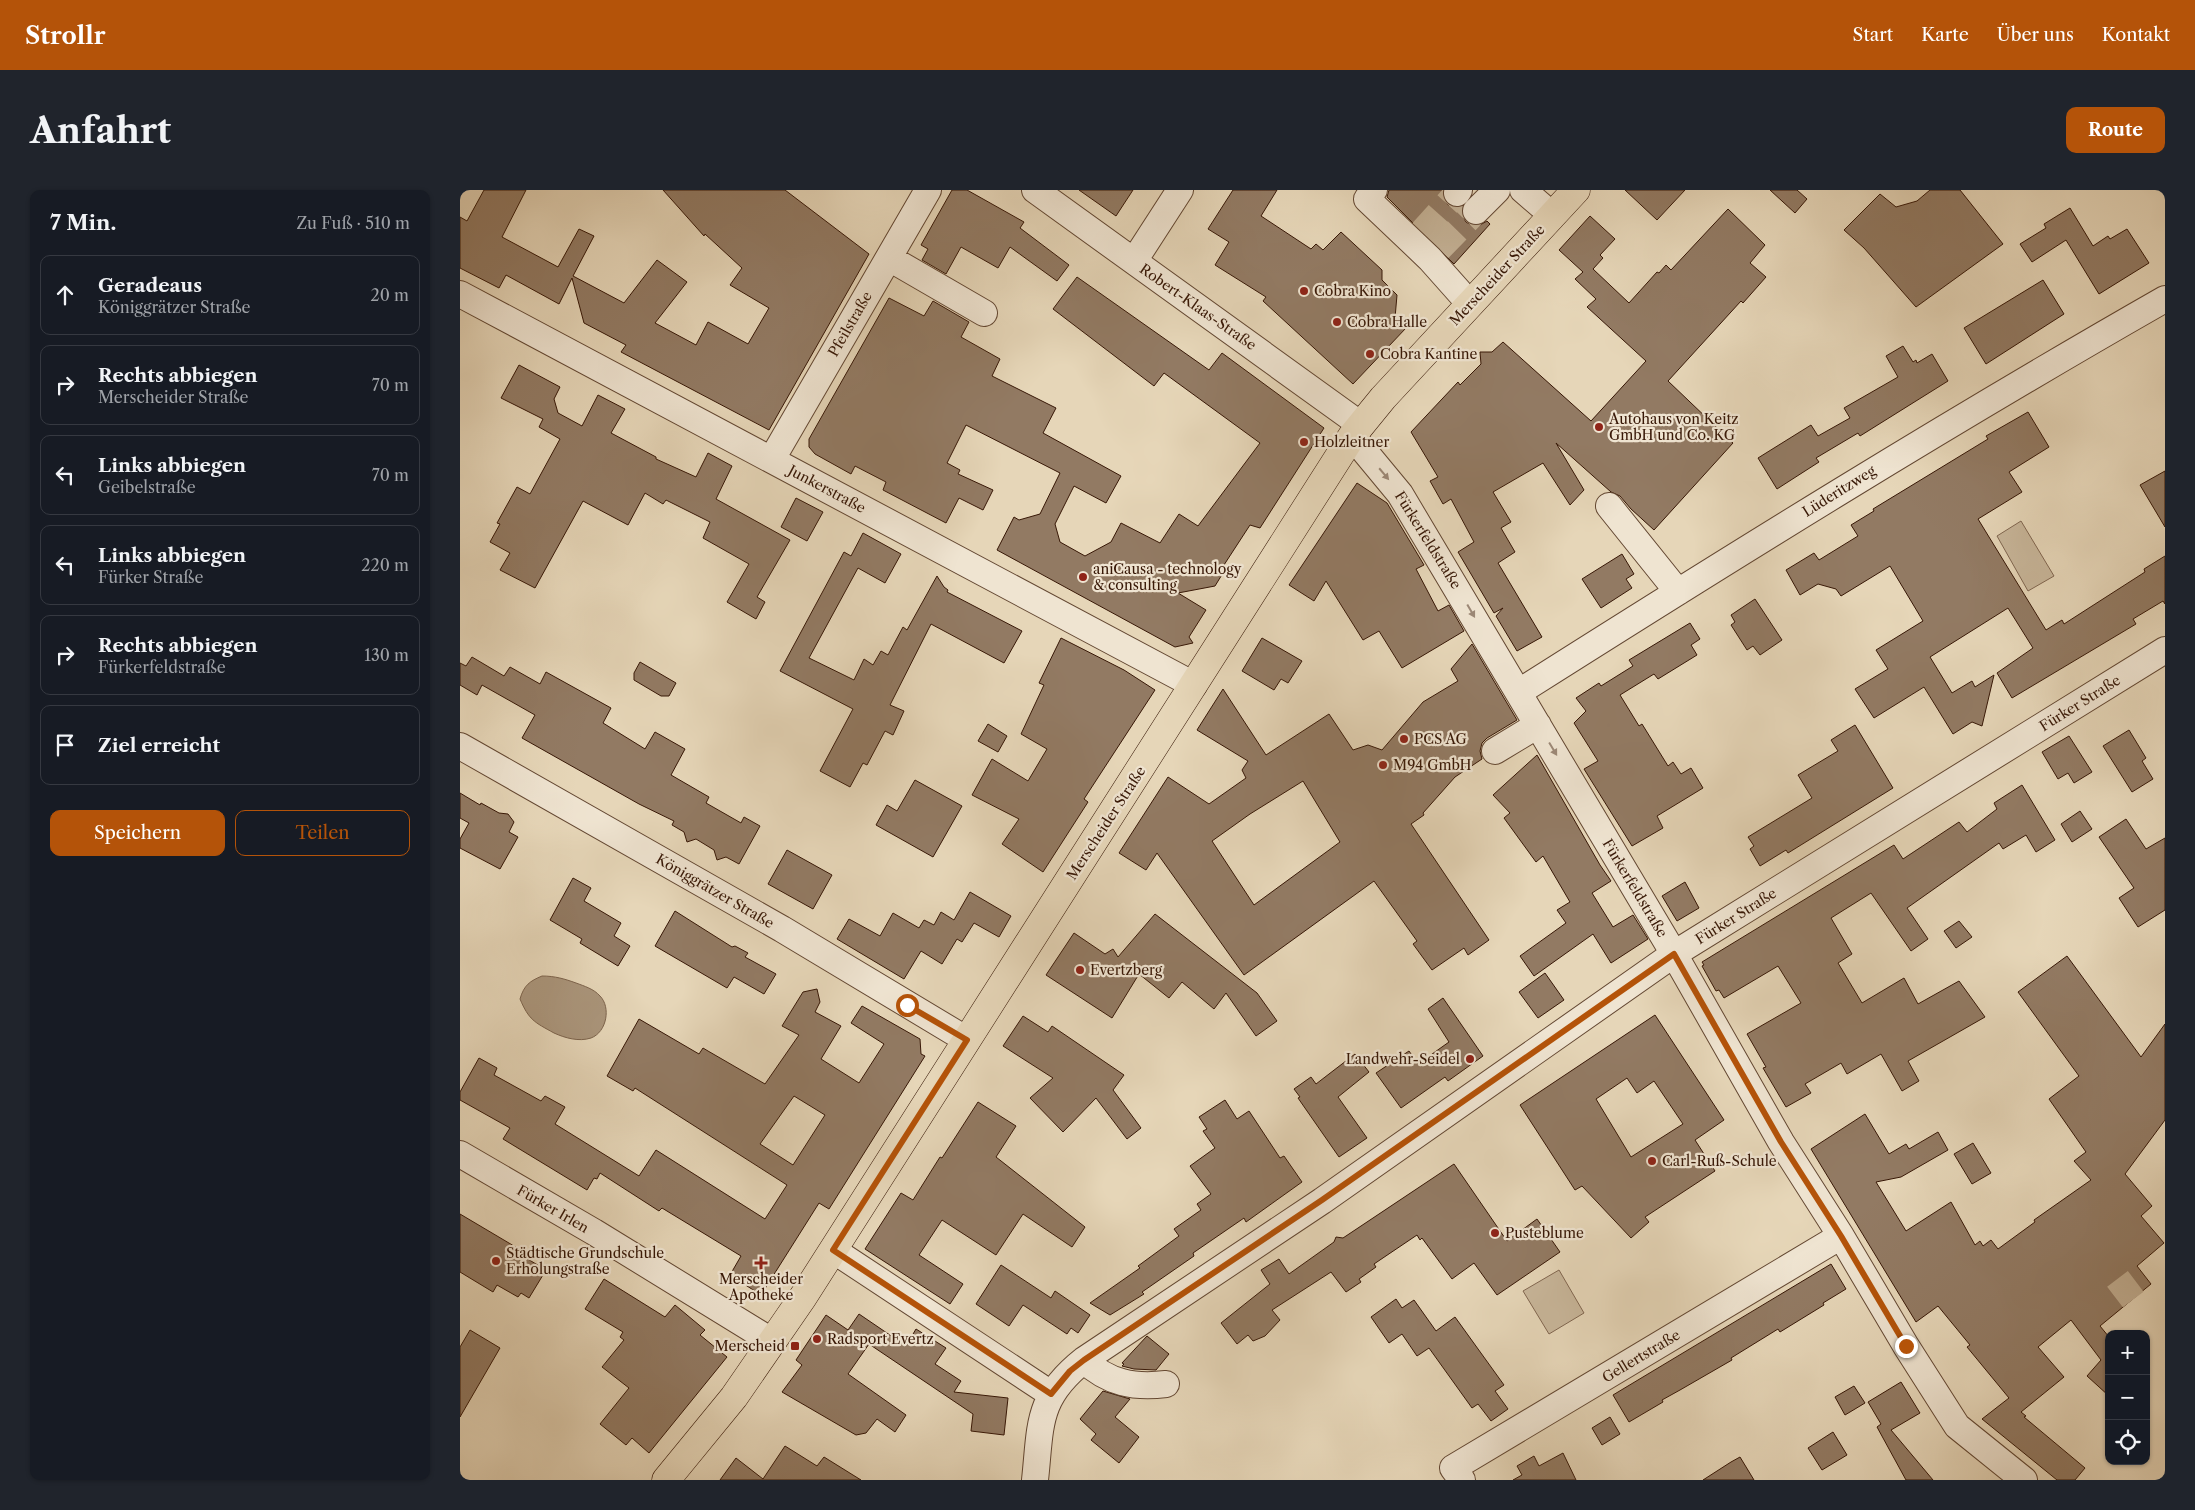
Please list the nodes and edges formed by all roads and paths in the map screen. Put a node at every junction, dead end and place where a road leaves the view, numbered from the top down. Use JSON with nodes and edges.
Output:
{"nodes":[{"id":1,"x":928,"y":190,"type":"edge"},
{"id":2,"x":1035,"y":190,"type":"edge"},
{"id":3,"x":1180,"y":190,"type":"edge"},
{"id":4,"x":1374,"y":190,"type":"edge"},
{"id":5,"x":1497,"y":190,"type":"edge"},
{"id":6,"x":1523,"y":190,"type":"edge"},
{"id":7,"x":1576,"y":190,"type":"edge"},
{"id":8,"x":1476,"y":211,"type":"tunnel mouth"},
{"id":9,"x":1552,"y":215,"type":"junction"},
{"id":10,"x":889,"y":258,"type":"junction"},
{"id":11,"x":1134,"y":262,"type":"junction"},
{"id":12,"x":460,"y":294,"type":"edge"},
{"id":13,"x":2165,"y":299,"type":"edge"},
{"id":14,"x":1470,"y":304,"type":"junction"},
{"id":15,"x":984,"y":313,"type":"dead end"},
{"id":16,"x":1357,"y":430,"type":"junction"},
{"id":17,"x":772,"y":459,"type":"junction"},
{"id":18,"x":1609,"y":506,"type":"dead end"},
{"id":19,"x":1678,"y":592,"type":"junction"},
{"id":20,"x":2165,"y":650,"type":"edge"},
{"id":21,"x":1194,"y":685,"type":"junction"},
{"id":22,"x":1519,"y":692,"type":"junction"},
{"id":23,"x":1538,"y":725,"type":"junction"},
{"id":24,"x":460,"y":746,"type":"edge"},
{"id":25,"x":1495,"y":751,"type":"dead end"},
{"id":26,"x":1674,"y":954,"type":"junction"},
{"id":27,"x":967,"y":1040,"type":"junction"},
{"id":28,"x":460,"y":1154,"type":"edge"},
{"id":29,"x":1841,"y":1236,"type":"junction"},
{"id":30,"x":833,"y":1250,"type":"junction"},
{"id":31,"x":773,"y":1342,"type":"junction"},
{"id":32,"x":1084,"y":1360,"type":"junction"},
{"id":33,"x":1166,"y":1384,"type":"dead end"},
{"id":34,"x":1051,"y":1394,"type":"junction"},
{"id":35,"x":666,"y":1480,"type":"edge"},
{"id":36,"x":1035,"y":1480,"type":"edge"},
{"id":37,"x":1462,"y":1480,"type":"edge"},
{"id":38,"x":2024,"y":1480,"type":"edge"}],
"edges":[{"from":1,"to":10,"type":"street","name":"Pfeilstraße"},
{"from":2,"to":11,"type":"street","name":"Robert-Klaas-Straße"},
{"from":3,"to":11,"type":"street"},
{"from":4,"to":14,"type":"street"},
{"from":5,"to":8,"type":"street"},
{"from":6,"to":9,"type":"street"},
{"from":7,"to":9,"type":"main road","name":"Merscheider Straße"},
{"from":9,"to":14,"type":"main road","name":"Merscheider Straße"},
{"from":10,"to":15,"type":"street"},
{"from":10,"to":17,"type":"street","name":"Pfeilstraße"},
{"from":11,"to":16,"type":"street","name":"Robert-Klaas-Straße"},
{"from":12,"to":17,"type":"street","name":"Junkerstraße"},
{"from":13,"to":19,"type":"street","name":"Lüderitzweg"},
{"from":14,"to":16,"type":"main road","name":"Merscheider Straße"},
{"from":16,"to":21,"type":"main road","name":"Merscheider Straße"},
{"from":16,"to":22,"type":"street","name":"Fürkerfeldstraße","one_way":true},
{"from":17,"to":21,"type":"street","name":"Junkerstraße"},
{"from":18,"to":19,"type":"street"},
{"from":19,"to":22,"type":"street","name":"Lüderitzweg"},
{"from":20,"to":26,"type":"street","name":"Fürker Straße"},
{"from":21,"to":27,"type":"main road","name":"Merscheider Straße"},
{"from":22,"to":23,"type":"street","name":"Fürkerfeldstraße"},
{"from":23,"to":25,"type":"street"},
{"from":23,"to":26,"type":"street","name":"Fürkerfeldstraße","one_way":true},
{"from":24,"to":27,"type":"street","name":"Königgrätzer Straße"},
{"from":26,"to":29,"type":"street","name":"Fürkerfeldstraße"},
{"from":26,"to":32,"type":"street","name":"Fürker Straße"},
{"from":27,"to":30,"type":"main road","name":"Merscheider Straße"},
{"from":28,"to":31,"type":"street","name":"Fürker Irlen"},
{"from":29,"to":37,"type":"street","name":"Gellertstraße"},
{"from":29,"to":38,"type":"street","name":"Fürkerfeldstraße"},
{"from":30,"to":31,"type":"main road","name":"Merscheider Straße"},
{"from":30,"to":34,"type":"street"},
{"from":31,"to":35,"type":"main road","name":"Merscheider Straße"},
{"from":32,"to":33,"type":"street"},
{"from":32,"to":34,"type":"street","name":"Fürker Straße"},
{"from":34,"to":36,"type":"street","name":"Fürker Straße"}]}
